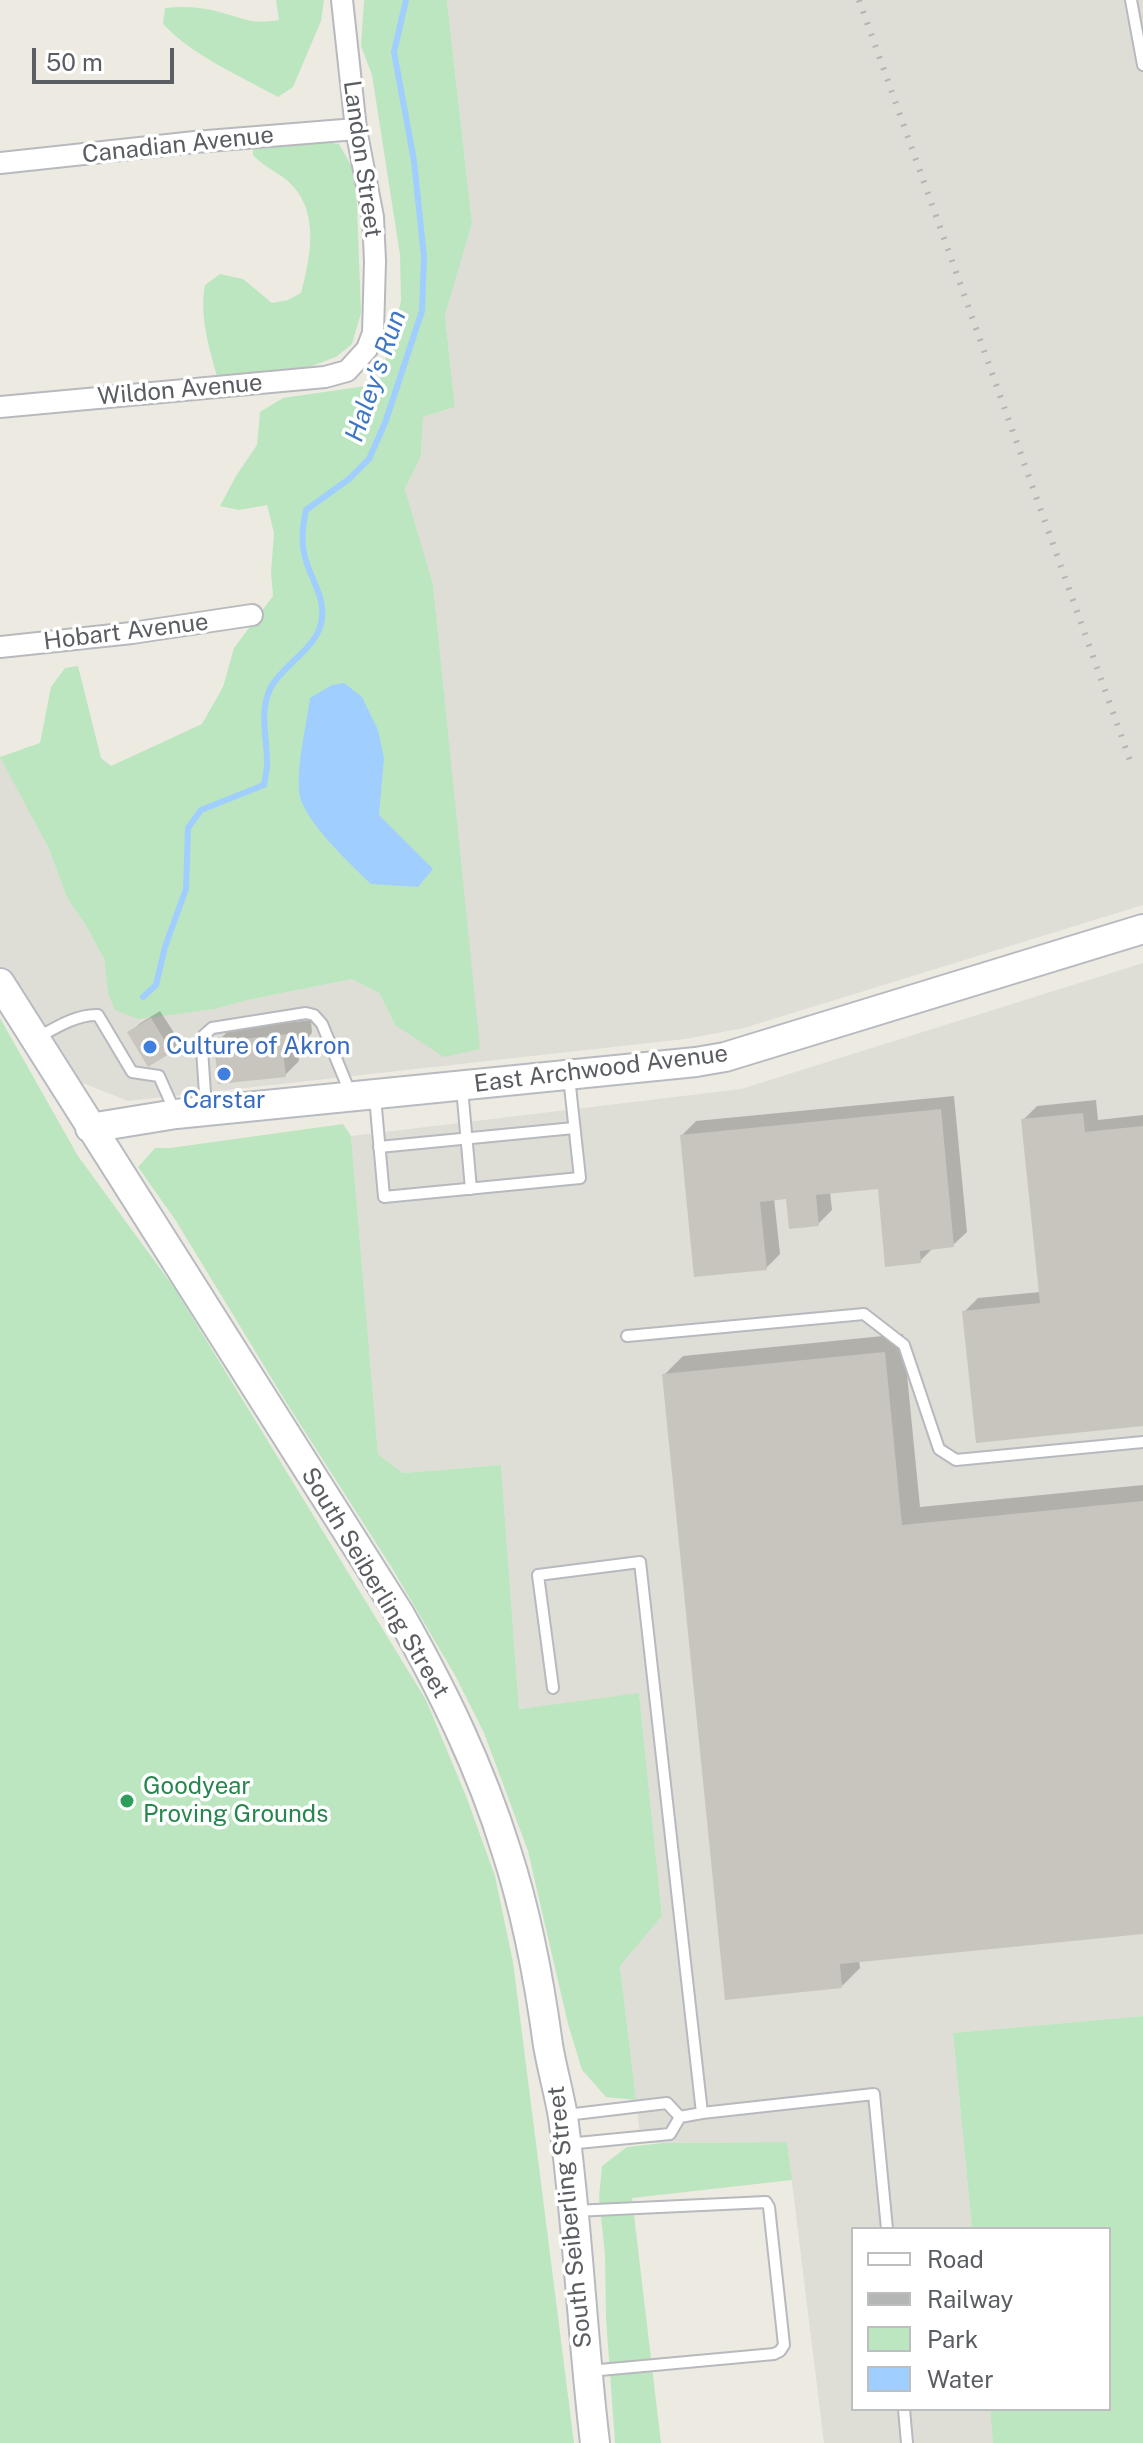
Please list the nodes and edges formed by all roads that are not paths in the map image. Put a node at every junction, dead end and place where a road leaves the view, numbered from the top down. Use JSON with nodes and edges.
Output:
{"nodes":[{"id":1,"x":342,"y":0,"type":"edge"},
{"id":2,"x":1131,"y":0,"type":"edge"},
{"id":3,"x":1143,"y":65,"type":"edge"},
{"id":4,"x":356,"y":129,"type":"junction"},
{"id":5,"x":0,"y":163,"type":"edge"},
{"id":6,"x":356,"y":361,"type":"joint"},
{"id":7,"x":0,"y":407,"type":"edge"},
{"id":8,"x":252,"y":615,"type":"dead end"},
{"id":9,"x":0,"y":647,"type":"edge"},
{"id":10,"x":1143,"y":929,"type":"edge"},
{"id":11,"x":1,"y":987,"type":"edge"},
{"id":12,"x":35,"y":1039,"type":"junction"},
{"id":13,"x":568,"y":1075,"type":"junction"},
{"id":14,"x":462,"y":1086,"type":"junction"},
{"id":15,"x":363,"y":1096,"type":"junction"},
{"id":16,"x":206,"y":1112,"type":"junction"},
{"id":17,"x":176,"y":1114,"type":"junction"},
{"id":18,"x":90,"y":1128,"type":"junction"},
{"id":19,"x":574,"y":1128,"type":"junction"},
{"id":20,"x":467,"y":1138,"type":"junction"},
{"id":21,"x":379,"y":1147,"type":"junction"},
{"id":22,"x":471,"y":1189,"type":"junction"},
{"id":23,"x":627,"y":1336,"type":"dead end"},
{"id":24,"x":1143,"y":1442,"type":"edge"},
{"id":25,"x":553,"y":1688,"type":"dead end"},
{"id":26,"x":702,"y":2113,"type":"junction"},
{"id":27,"x":563,"y":2115,"type":"junction"},
{"id":28,"x":680,"y":2117,"type":"junction"},
{"id":29,"x":565,"y":2144,"type":"junction"},
{"id":30,"x":572,"y":2211,"type":"junction"},
{"id":31,"x":887,"y":2227,"type":"edge"},
{"id":32,"x":587,"y":2372,"type":"junction"},
{"id":33,"x":904,"y":2411,"type":"edge"},
{"id":34,"x":595,"y":2443,"type":"edge"},
{"id":35,"x":907,"y":2443,"type":"edge"}],
"edges":[{"from":1,"to":4,"type":"street","name":"Landon Street"},
{"from":2,"to":3,"type":"lane"},
{"from":4,"to":5,"type":"street","name":"Canadian Avenue"},
{"from":4,"to":6,"type":"street","name":"Landon Street"},
{"from":6,"to":7,"type":"street","name":"Wildon Avenue"},
{"from":8,"to":9,"type":"street","name":"Hobart Avenue"},
{"from":10,"to":13,"type":"main road","name":"East Archwood Avenue"},
{"from":11,"to":12,"type":"main road","name":"South Seiberling Street"},
{"from":12,"to":17,"type":"lane"},
{"from":12,"to":18,"type":"main road","name":"South Seiberling Street"},
{"from":13,"to":14,"type":"main road","name":"East Archwood Avenue"},
{"from":13,"to":19,"type":"lane"},
{"from":14,"to":15,"type":"main road","name":"East Archwood Avenue"},
{"from":14,"to":20,"type":"lane"},
{"from":15,"to":16,"type":"main road","name":"East Archwood Avenue"},
{"from":15,"to":16,"type":"lane"},
{"from":15,"to":21,"type":"lane"},
{"from":16,"to":17,"type":"main road","name":"East Archwood Avenue"},
{"from":17,"to":18,"type":"main road","name":"East Archwood Avenue"},
{"from":18,"to":27,"type":"main road","name":"South Seiberling Street"},
{"from":19,"to":20,"type":"lane"},
{"from":19,"to":22,"type":"lane"},
{"from":20,"to":21,"type":"lane"},
{"from":20,"to":22,"type":"lane"},
{"from":21,"to":22,"type":"lane"},
{"from":23,"to":24,"type":"lane"},
{"from":25,"to":26,"type":"lane"},
{"from":26,"to":28,"type":"lane"},
{"from":26,"to":31,"type":"lane"},
{"from":27,"to":28,"type":"lane"},
{"from":27,"to":29,"type":"main road","name":"South Seiberling Street"},
{"from":28,"to":29,"type":"lane"},
{"from":29,"to":30,"type":"main road","name":"South Seiberling Street"},
{"from":30,"to":32,"type":"main road","name":"South Seiberling Street"},
{"from":30,"to":32,"type":"lane"},
{"from":32,"to":34,"type":"main road","name":"South Seiberling Street"},
{"from":33,"to":35,"type":"lane"}]}
